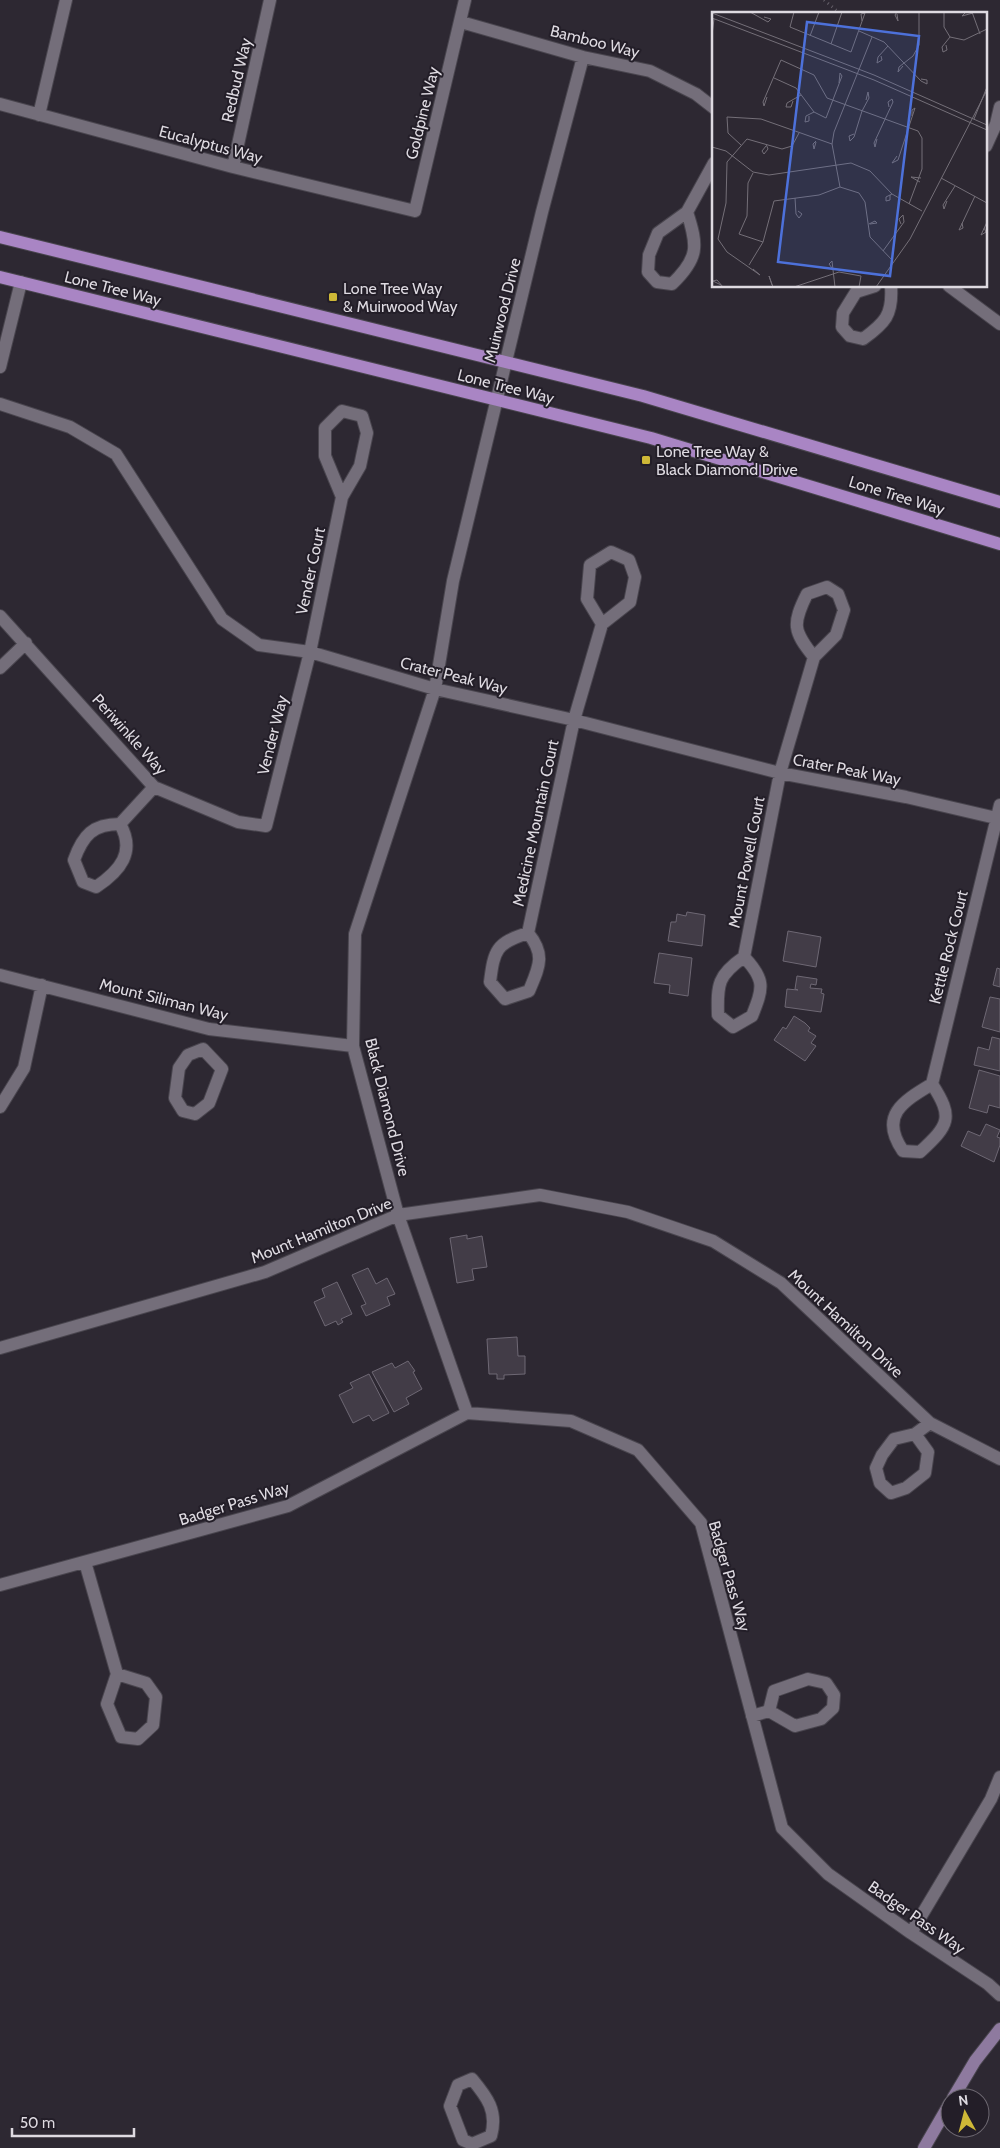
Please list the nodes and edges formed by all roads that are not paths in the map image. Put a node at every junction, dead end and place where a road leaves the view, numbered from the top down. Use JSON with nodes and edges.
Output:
{"nodes":[{"id":1,"x":66,"y":0,"type":"edge"},
{"id":2,"x":270,"y":0,"type":"edge"},
{"id":3,"x":465,"y":0,"type":"edge"},
{"id":4,"x":461,"y":22,"type":"junction"},
{"id":5,"x":583,"y":57,"type":"junction"},
{"id":6,"x":0,"y":104,"type":"edge"},
{"id":7,"x":712,"y":106,"type":"edge"},
{"id":8,"x":1000,"y":107,"type":"edge"},
{"id":9,"x":39,"y":115,"type":"junction"},
{"id":10,"x":988,"y":142,"type":"edge"},
{"id":11,"x":233,"y":167,"type":"junction"},
{"id":12,"x":712,"y":167,"type":"edge"},
{"id":13,"x":415,"y":211,"type":"joint"},
{"id":14,"x":687,"y":212,"type":"junction"},
{"id":15,"x":0,"y":238,"type":"edge"},
{"id":16,"x":0,"y":277,"type":"edge"},
{"id":17,"x":21,"y":282,"type":"junction"},
{"id":18,"x":869,"y":288,"type":"edge"},
{"id":19,"x":891,"y":288,"type":"edge"},
{"id":20,"x":952,"y":288,"type":"edge"},
{"id":21,"x":1000,"y":324,"type":"edge"},
{"id":22,"x":506,"y":363,"type":"junction"},
{"id":23,"x":0,"y":367,"type":"edge"},
{"id":24,"x":496,"y":401,"type":"junction"},
{"id":25,"x":0,"y":404,"type":"edge"},
{"id":26,"x":342,"y":498,"type":"junction"},
{"id":27,"x":1000,"y":502,"type":"edge"},
{"id":28,"x":1000,"y":544,"type":"edge"},
{"id":29,"x":0,"y":616,"type":"edge"},
{"id":30,"x":602,"y":624,"type":"junction"},
{"id":31,"x":26,"y":644,"type":"junction"},
{"id":32,"x":310,"y":652,"type":"junction"},
{"id":33,"x":814,"y":657,"type":"junction"},
{"id":34,"x":0,"y":668,"type":"edge"},
{"id":35,"x":435,"y":689,"type":"junction"},
{"id":36,"x":574,"y":720,"type":"junction"},
{"id":37,"x":780,"y":773,"type":"junction"},
{"id":38,"x":154,"y":788,"type":"junction"},
{"id":39,"x":1000,"y":805,"type":"edge"},
{"id":40,"x":998,"y":818,"type":"edge"},
{"id":41,"x":120,"y":824,"type":"junction"},
{"id":42,"x":266,"y":826,"type":"joint"},
{"id":43,"x":528,"y":933,"type":"junction"},
{"id":44,"x":744,"y":957,"type":"junction"},
{"id":45,"x":0,"y":975,"type":"edge"},
{"id":46,"x":42,"y":985,"type":"junction"},
{"id":47,"x":209,"y":1030,"type":"junction"},
{"id":48,"x":353,"y":1046,"type":"junction"},
{"id":49,"x":203,"y":1049,"type":"junction"},
{"id":50,"x":932,"y":1084,"type":"junction"},
{"id":51,"x":0,"y":1106,"type":"edge"},
{"id":52,"x":398,"y":1215,"type":"junction"},
{"id":53,"x":0,"y":1348,"type":"edge"},
{"id":54,"x":467,"y":1413,"type":"junction"},
{"id":55,"x":930,"y":1422,"type":"junction"},
{"id":56,"x":915,"y":1434,"type":"junction"},
{"id":57,"x":1000,"y":1458,"type":"edge"},
{"id":58,"x":84,"y":1562,"type":"junction"},
{"id":59,"x":0,"y":1585,"type":"edge"},
{"id":60,"x":117,"y":1674,"type":"junction"},
{"id":61,"x":769,"y":1711,"type":"junction"},
{"id":62,"x":752,"y":1716,"type":"junction"},
{"id":63,"x":1000,"y":1777,"type":"edge"},
{"id":64,"x":911,"y":1933,"type":"junction"},
{"id":65,"x":1000,"y":1995,"type":"edge"},
{"id":66,"x":1000,"y":2029,"type":"edge"},
{"id":67,"x":959,"y":2088,"type":"edge"},
{"id":68,"x":940,"y":2120,"type":"edge"},
{"id":69,"x":485,"y":2144,"type":"edge"},
{"id":70,"x":924,"y":2148,"type":"edge"}],
"edges":[{"from":1,"to":9,"type":"street"},
{"from":2,"to":11,"type":"street","name":"Redbud Way"},
{"from":3,"to":4,"type":"street","name":"Goldpine Way"},
{"from":4,"to":5,"type":"street","name":"Bamboo Way"},
{"from":4,"to":13,"type":"street","name":"Goldpine Way"},
{"from":5,"to":7,"type":"street","name":"Bamboo Way"},
{"from":5,"to":22,"type":"street","name":"Muirwood Drive"},
{"from":6,"to":9,"type":"street","name":"Eucalyptus Way"},
{"from":8,"to":10,"type":"street"},
{"from":9,"to":11,"type":"street","name":"Eucalyptus Way"},
{"from":11,"to":13,"type":"street","name":"Eucalyptus Way"},
{"from":12,"to":14,"type":"street"},
{"from":14,"to":14,"type":"street"},
{"from":15,"to":22,"type":"main road","name":"Lone Tree Way"},
{"from":16,"to":17,"type":"main road","name":"Lone Tree Way"},
{"from":17,"to":23,"type":"street"},
{"from":17,"to":24,"type":"main road","name":"Lone Tree Way"},
{"from":18,"to":19,"type":"street"},
{"from":20,"to":21,"type":"street"},
{"from":22,"to":24,"type":"street","name":"Muirwood Drive"},
{"from":22,"to":27,"type":"main road","name":"Lone Tree Way"},
{"from":24,"to":28,"type":"main road","name":"Lone Tree Way"},
{"from":24,"to":35,"type":"street","name":"Muirwood Drive"},
{"from":25,"to":32,"type":"street","name":"Crater Peak Way"},
{"from":26,"to":26,"type":"street","name":"Vender Court"},
{"from":26,"to":32,"type":"street","name":"Vender Court"},
{"from":29,"to":31,"type":"street","name":"Periwinkle Way"},
{"from":30,"to":30,"type":"street"},
{"from":30,"to":36,"type":"street","name":"Medicine Mountain Court"},
{"from":31,"to":34,"type":"street"},
{"from":31,"to":38,"type":"street","name":"Periwinkle Way"},
{"from":32,"to":35,"type":"street","name":"Crater Peak Way"},
{"from":32,"to":42,"type":"street","name":"Vender Way"},
{"from":33,"to":33,"type":"street"},
{"from":33,"to":37,"type":"street","name":"Mount Powell Court"},
{"from":35,"to":36,"type":"street","name":"Crater Peak Way"},
{"from":35,"to":48,"type":"street","name":"Black Diamond Drive"},
{"from":36,"to":37,"type":"street","name":"Crater Peak Way"},
{"from":36,"to":43,"type":"street","name":"Medicine Mountain Court"},
{"from":37,"to":40,"type":"street","name":"Crater Peak Way"},
{"from":37,"to":44,"type":"street","name":"Mount Powell Court"},
{"from":38,"to":41,"type":"street"},
{"from":38,"to":42,"type":"street","name":"Periwinkle Way"},
{"from":39,"to":40,"type":"street","name":"Kettle Rock Court"},
{"from":40,"to":50,"type":"street","name":"Kettle Rock Court"},
{"from":41,"to":41,"type":"street"},
{"from":43,"to":43,"type":"street"},
{"from":44,"to":44,"type":"street"},
{"from":45,"to":46,"type":"street","name":"Mount Siliman Way"},
{"from":46,"to":47,"type":"street","name":"Mount Siliman Way"},
{"from":46,"to":51,"type":"street"},
{"from":47,"to":48,"type":"street","name":"Mount Siliman Way"},
{"from":47,"to":49,"type":"street"},
{"from":48,"to":52,"type":"street","name":"Black Diamond Drive"},
{"from":49,"to":49,"type":"street"},
{"from":50,"to":50,"type":"street"},
{"from":52,"to":53,"type":"street","name":"Mount Hamilton Drive"},
{"from":52,"to":54,"type":"street","name":"Black Diamond Drive"},
{"from":52,"to":55,"type":"street","name":"Mount Hamilton Drive"},
{"from":54,"to":58,"type":"street","name":"Badger Pass Way"},
{"from":54,"to":62,"type":"street","name":"Badger Pass Way"},
{"from":55,"to":56,"type":"street"},
{"from":55,"to":57,"type":"street","name":"Mount Hamilton Drive"},
{"from":56,"to":56,"type":"street"},
{"from":58,"to":59,"type":"street","name":"Badger Pass Way"},
{"from":58,"to":60,"type":"street"},
{"from":60,"to":60,"type":"street"},
{"from":61,"to":61,"type":"street"},
{"from":61,"to":62,"type":"street"},
{"from":62,"to":64,"type":"street","name":"Badger Pass Way"},
{"from":63,"to":64,"type":"street"},
{"from":64,"to":65,"type":"street","name":"Badger Pass Way"},
{"from":66,"to":67,"type":"street"},
{"from":68,"to":70,"type":"street"},
{"from":69,"to":69,"type":"street"}]}
